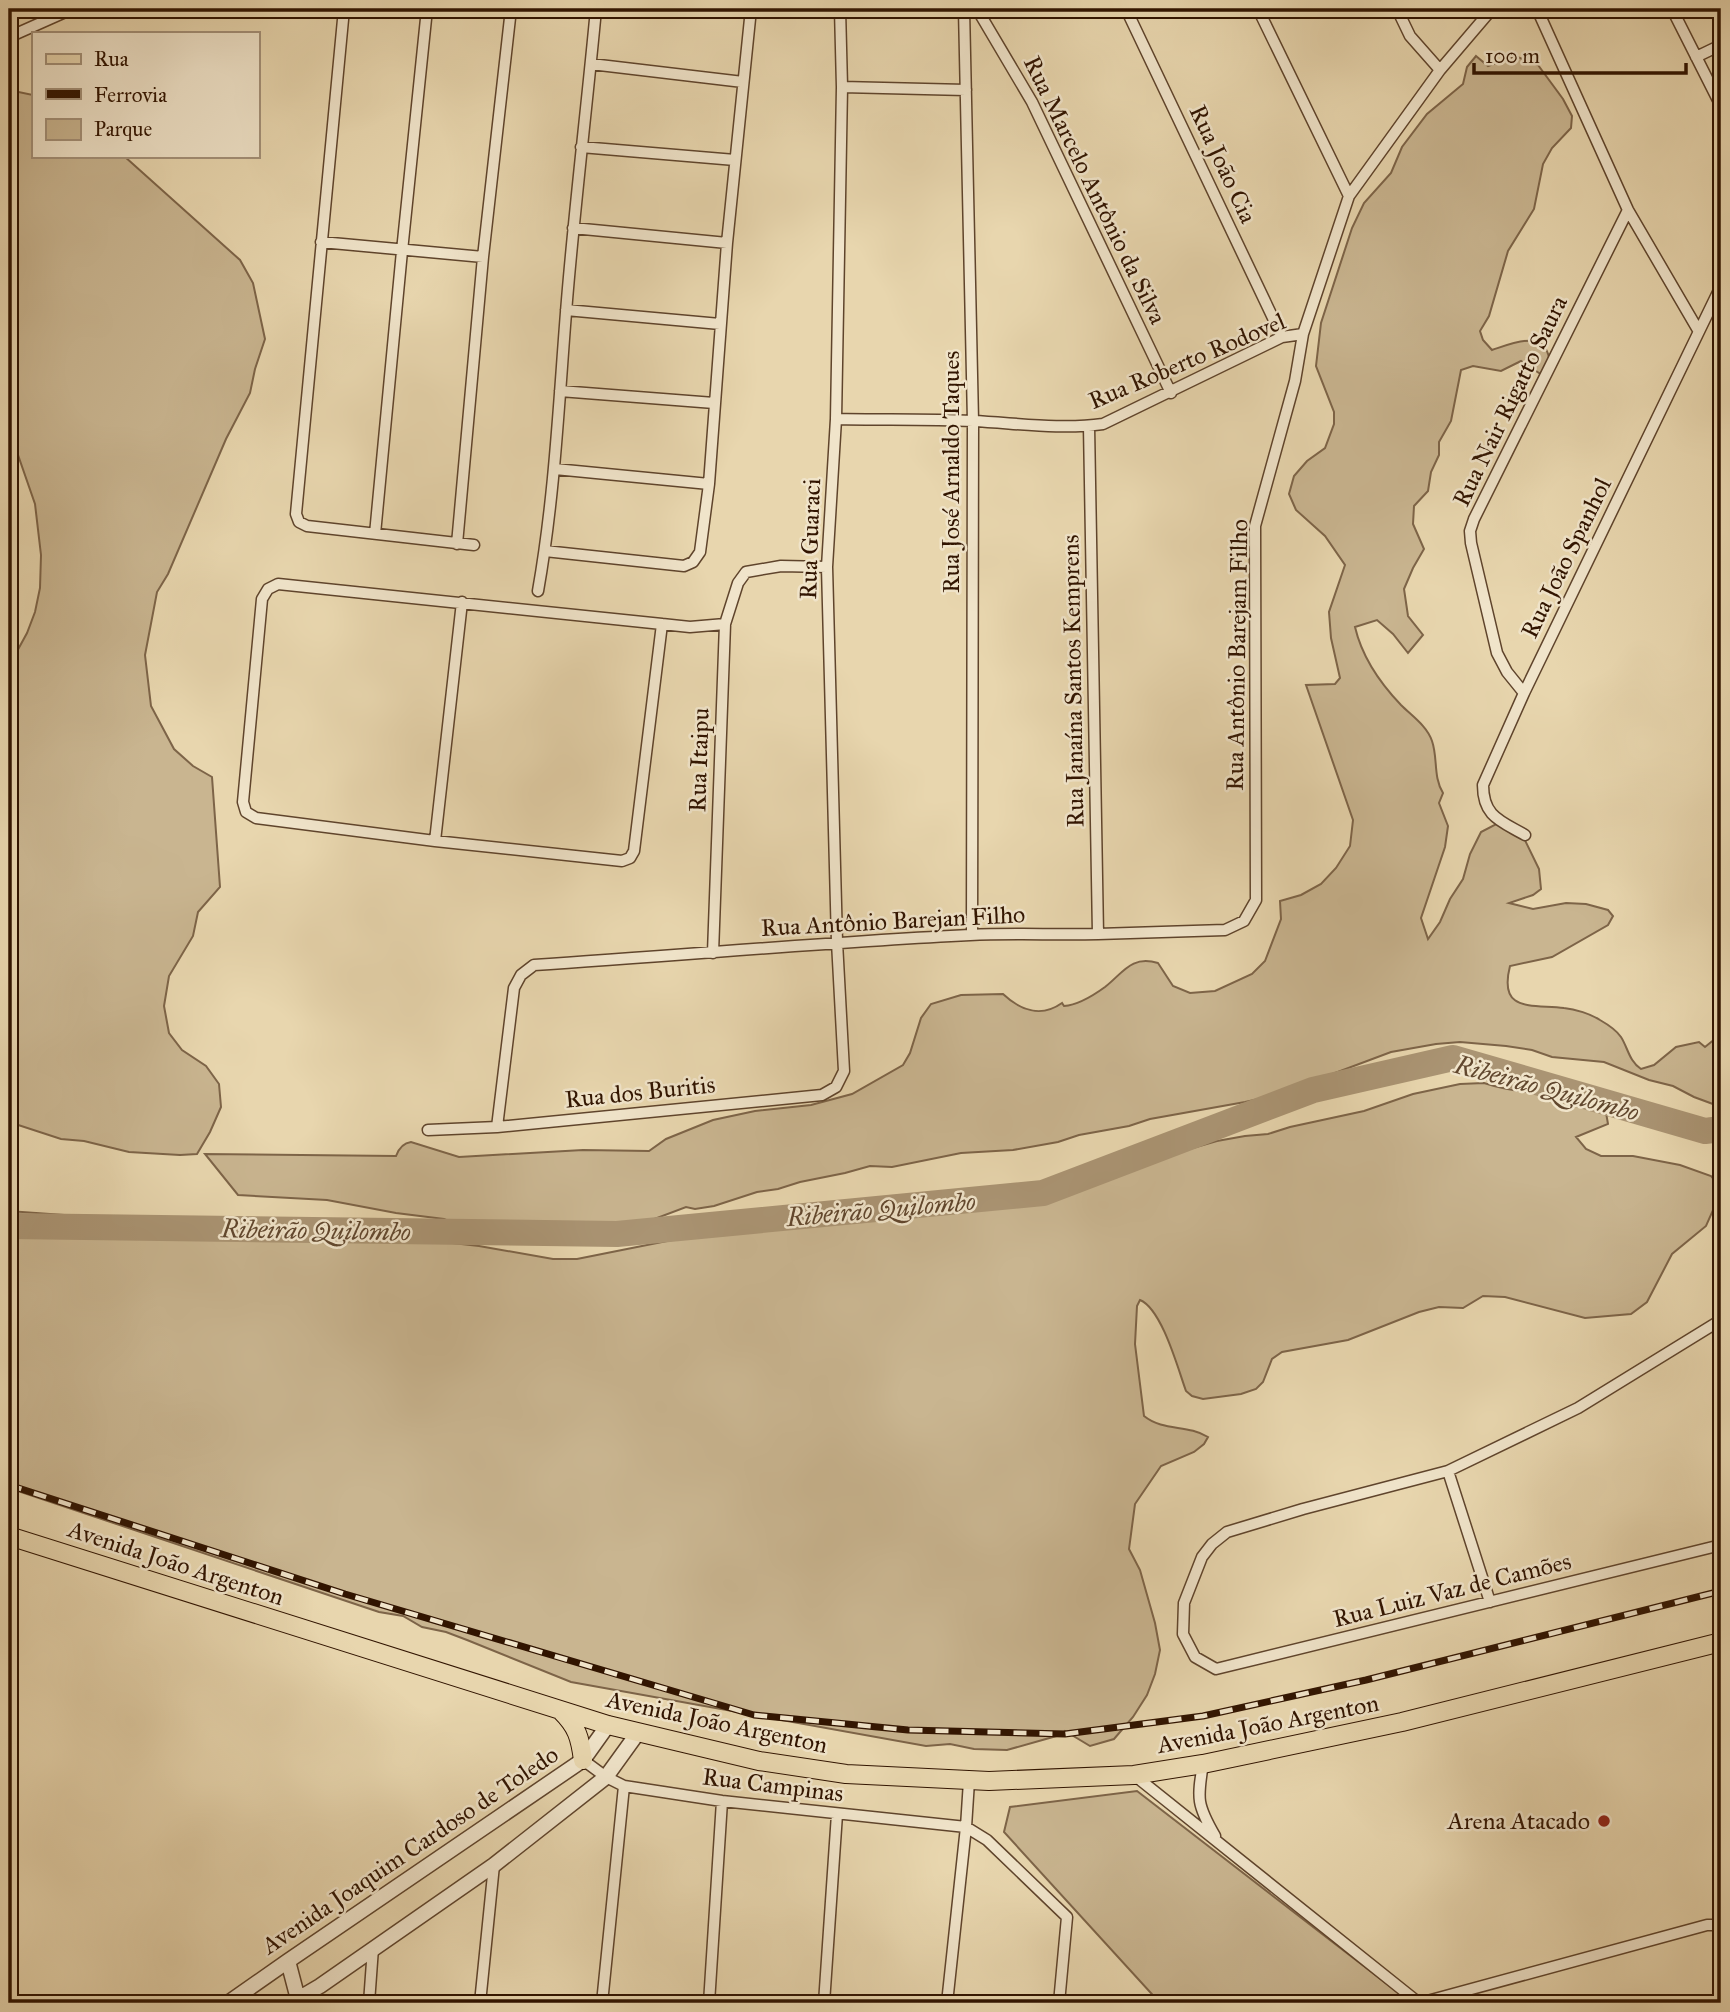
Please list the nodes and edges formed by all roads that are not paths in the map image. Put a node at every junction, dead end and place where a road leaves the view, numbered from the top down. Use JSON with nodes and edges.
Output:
{"nodes":[{"id":1,"x":18,"y":9,"type":"edge"},
{"id":2,"x":72,"y":9,"type":"edge"},
{"id":3,"x":344,"y":9,"type":"edge"},
{"id":4,"x":428,"y":9,"type":"edge"},
{"id":5,"x":511,"y":9,"type":"edge"},
{"id":6,"x":596,"y":9,"type":"edge"},
{"id":7,"x":751,"y":9,"type":"edge"},
{"id":8,"x":840,"y":9,"type":"edge"},
{"id":9,"x":964,"y":9,"type":"edge"},
{"id":10,"x":977,"y":9,"type":"edge"},
{"id":11,"x":1126,"y":9,"type":"edge"},
{"id":12,"x":1258,"y":9,"type":"edge"},
{"id":13,"x":1397,"y":9,"type":"edge"},
{"id":14,"x":1492,"y":9,"type":"edge"},
{"id":15,"x":1537,"y":9,"type":"edge"},
{"id":16,"x":1672,"y":9,"type":"edge"},
{"id":17,"x":9,"y":11,"type":"edge"},
{"id":18,"x":9,"y":37,"type":"edge"},
{"id":19,"x":1721,"y":45,"type":"edge"},
{"id":20,"x":1696,"y":57,"type":"junction"},
{"id":21,"x":591,"y":64,"type":"junction"},
{"id":22,"x":1440,"y":71,"type":"junction"},
{"id":23,"x":743,"y":82,"type":"junction"},
{"id":24,"x":842,"y":87,"type":"junction"},
{"id":25,"x":966,"y":90,"type":"junction"},
{"id":26,"x":1721,"y":106,"type":"edge"},
{"id":27,"x":581,"y":147,"type":"junction"},
{"id":28,"x":735,"y":160,"type":"junction"},
{"id":29,"x":1349,"y":196,"type":"junction"},
{"id":30,"x":1628,"y":210,"type":"junction"},
{"id":31,"x":573,"y":228,"type":"junction"},
{"id":32,"x":321,"y":242,"type":"junction"},
{"id":33,"x":727,"y":243,"type":"junction"},
{"id":34,"x":402,"y":251,"type":"junction"},
{"id":35,"x":483,"y":257,"type":"junction"},
{"id":36,"x":1721,"y":286,"type":"edge"},
{"id":37,"x":566,"y":310,"type":"junction"},
{"id":38,"x":720,"y":324,"type":"junction"},
{"id":39,"x":1698,"y":330,"type":"junction"},
{"id":40,"x":1303,"y":334,"type":"junction"},
{"id":41,"x":1282,"y":337,"type":"junction"},
{"id":42,"x":560,"y":391,"type":"junction"},
{"id":43,"x":1171,"y":393,"type":"junction"},
{"id":44,"x":714,"y":403,"type":"junction"},
{"id":45,"x":836,"y":419,"type":"junction"},
{"id":46,"x":973,"y":421,"type":"junction"},
{"id":47,"x":1089,"y":426,"type":"junction"},
{"id":48,"x":555,"y":469,"type":"junction"},
{"id":49,"x":709,"y":484,"type":"junction"},
{"id":50,"x":375,"y":534,"type":"junction"},
{"id":51,"x":457,"y":544,"type":"junction"},
{"id":52,"x":474,"y":545,"type":"dead end"},
{"id":53,"x":545,"y":551,"type":"junction"},
{"id":54,"x":827,"y":567,"type":"junction"},
{"id":55,"x":538,"y":591,"type":"dead end"},
{"id":56,"x":462,"y":602,"type":"junction"},
{"id":57,"x":662,"y":624,"type":"junction"},
{"id":58,"x":725,"y":624,"type":"junction"},
{"id":59,"x":1524,"y":693,"type":"junction"},
{"id":60,"x":1525,"y":835,"type":"dead end"},
{"id":61,"x":435,"y":841,"type":"junction"},
{"id":62,"x":1256,"y":900,"type":"joint"},
{"id":63,"x":1098,"y":934,"type":"junction"},
{"id":64,"x":972,"y":935,"type":"junction"},
{"id":65,"x":837,"y":942,"type":"junction"},
{"id":66,"x":713,"y":953,"type":"junction"},
{"id":67,"x":844,"y":1071,"type":"joint"},
{"id":68,"x":497,"y":1127,"type":"junction"},
{"id":69,"x":428,"y":1130,"type":"dead end"},
{"id":70,"x":1721,"y":1320,"type":"edge"},
{"id":71,"x":1448,"y":1471,"type":"junction"},
{"id":72,"x":9,"y":1536,"type":"edge"},
{"id":73,"x":1721,"y":1545,"type":"edge"},
{"id":74,"x":1490,"y":1602,"type":"junction"},
{"id":75,"x":1721,"y":1643,"type":"edge"},
{"id":76,"x":561,"y":1711,"type":"junction"},
{"id":77,"x":608,"y":1725,"type":"junction"},
{"id":78,"x":637,"y":1734,"type":"junction"},
{"id":79,"x":583,"y":1760,"type":"junction"},
{"id":80,"x":1203,"y":1764,"type":"junction"},
{"id":81,"x":1134,"y":1775,"type":"junction"},
{"id":82,"x":606,"y":1777,"type":"junction"},
{"id":83,"x":969,"y":1781,"type":"junction"},
{"id":84,"x":624,"y":1786,"type":"junction"},
{"id":85,"x":722,"y":1801,"type":"junction"},
{"id":86,"x":837,"y":1814,"type":"junction"},
{"id":87,"x":966,"y":1827,"type":"junction"},
{"id":88,"x":1218,"y":1842,"type":"junction"},
{"id":89,"x":494,"y":1865,"type":"junction"},
{"id":90,"x":1721,"y":1925,"type":"edge"},
{"id":91,"x":373,"y":1948,"type":"junction"},
{"id":92,"x":288,"y":1961,"type":"junction"},
{"id":93,"x":252,"y":1987,"type":"junction"},
{"id":94,"x":296,"y":2002,"type":"edge"},
{"id":95,"x":229,"y":2003,"type":"edge"},
{"id":96,"x":255,"y":2003,"type":"edge"},
{"id":97,"x":369,"y":2003,"type":"edge"},
{"id":98,"x":480,"y":2003,"type":"edge"},
{"id":99,"x":602,"y":2003,"type":"edge"},
{"id":100,"x":709,"y":2003,"type":"edge"},
{"id":101,"x":824,"y":2003,"type":"edge"},
{"id":102,"x":947,"y":2003,"type":"edge"},
{"id":103,"x":1059,"y":2003,"type":"edge"},
{"id":104,"x":1420,"y":2003,"type":"edge"}],
"edges":[{"from":1,"to":17,"type":"main road"},
{"from":2,"to":18,"type":"street"},
{"from":3,"to":32,"type":"street"},
{"from":4,"to":34,"type":"street"},
{"from":5,"to":35,"type":"street"},
{"from":6,"to":21,"type":"street"},
{"from":7,"to":23,"type":"street"},
{"from":8,"to":24,"type":"street","name":"Rua Guaraci"},
{"from":9,"to":25,"type":"street","name":"Rua José Arnaldo Taques"},
{"from":10,"to":43,"type":"street","name":"Rua Marcelo Antônio da Silva"},
{"from":11,"to":41,"type":"street","name":"Rua João Cia"},
{"from":12,"to":29,"type":"street"},
{"from":13,"to":22,"type":"street"},
{"from":14,"to":22,"type":"street","name":"Rua Antônio Barejam Filho"},
{"from":15,"to":30,"type":"street"},
{"from":16,"to":20,"type":"street"},
{"from":19,"to":20,"type":"street"},
{"from":20,"to":26,"type":"street"},
{"from":21,"to":23,"type":"street"},
{"from":21,"to":27,"type":"street"},
{"from":22,"to":29,"type":"street","name":"Rua Antônio Barejam Filho"},
{"from":23,"to":28,"type":"street"},
{"from":24,"to":25,"type":"street"},
{"from":24,"to":45,"type":"street","name":"Rua Guaraci"},
{"from":25,"to":46,"type":"street","name":"Rua José Arnaldo Taques"},
{"from":27,"to":28,"type":"street"},
{"from":27,"to":31,"type":"street"},
{"from":28,"to":33,"type":"street"},
{"from":29,"to":40,"type":"street","name":"Rua Antônio Barejam Filho"},
{"from":30,"to":39,"type":"street"},
{"from":30,"to":59,"type":"street","name":"Rua Nair Rigatto Saura"},
{"from":31,"to":33,"type":"street"},
{"from":31,"to":37,"type":"street"},
{"from":32,"to":34,"type":"street"},
{"from":32,"to":50,"type":"street"},
{"from":33,"to":38,"type":"street"},
{"from":34,"to":35,"type":"street"},
{"from":34,"to":50,"type":"street"},
{"from":35,"to":51,"type":"street"},
{"from":36,"to":39,"type":"street","name":"Rua João Spanhol"},
{"from":37,"to":38,"type":"street"},
{"from":37,"to":42,"type":"street"},
{"from":38,"to":44,"type":"street"},
{"from":39,"to":59,"type":"street","name":"Rua João Spanhol"},
{"from":40,"to":41,"type":"street","name":"Rua Roberto Rodovel"},
{"from":40,"to":62,"type":"street","name":"Rua Antônio Barejam Filho"},
{"from":41,"to":43,"type":"street","name":"Rua Roberto Rodovel"},
{"from":42,"to":44,"type":"street"},
{"from":42,"to":48,"type":"street"},
{"from":43,"to":47,"type":"street","name":"Rua Roberto Rodovel"},
{"from":44,"to":49,"type":"street"},
{"from":45,"to":46,"type":"street","name":"Rua Roberto Rodovel"},
{"from":45,"to":54,"type":"street","name":"Rua Guaraci"},
{"from":46,"to":47,"type":"street","name":"Rua Roberto Rodovel"},
{"from":46,"to":64,"type":"street","name":"Rua José Arnaldo Taques"},
{"from":47,"to":63,"type":"street","name":"Rua Janaína Santos Kemprens"},
{"from":48,"to":49,"type":"street"},
{"from":48,"to":53,"type":"street"},
{"from":49,"to":53,"type":"street"},
{"from":50,"to":51,"type":"street"},
{"from":51,"to":52,"type":"street"},
{"from":53,"to":55,"type":"street"},
{"from":54,"to":58,"type":"street","name":"Rua Itaipu"},
{"from":54,"to":65,"type":"street","name":"Rua Guaraci"},
{"from":56,"to":57,"type":"street"},
{"from":56,"to":61,"type":"street"},
{"from":56,"to":61,"type":"street"},
{"from":57,"to":58,"type":"street"},
{"from":57,"to":61,"type":"street"},
{"from":58,"to":66,"type":"street","name":"Rua Itaipu"},
{"from":59,"to":60,"type":"street","name":"Rua João Spanhol"},
{"from":62,"to":63,"type":"street","name":"Rua Antônio Barejan Filho"},
{"from":63,"to":64,"type":"street","name":"Rua Antônio Barejan Filho"},
{"from":64,"to":65,"type":"street","name":"Rua Antônio Barejan Filho"},
{"from":65,"to":66,"type":"street","name":"Rua Antônio Barejan Filho"},
{"from":65,"to":67,"type":"street","name":"Rua Guaraci"},
{"from":66,"to":68,"type":"street","name":"Rua Antônio Barejan Filho"},
{"from":67,"to":68,"type":"street","name":"Rua dos Buritis"},
{"from":68,"to":69,"type":"street","name":"Rua dos Buritis"},
{"from":70,"to":71,"type":"street"},
{"from":71,"to":74,"type":"street"},
{"from":71,"to":74,"type":"street","name":"Rua Luiz Vaz de Camões"},
{"from":72,"to":76,"type":"main road","name":"Avenida João Argenton"},
{"from":73,"to":74,"type":"street","name":"Rua Luiz Vaz de Camões"},
{"from":75,"to":80,"type":"main road","name":"Avenida João Argenton"},
{"from":76,"to":77,"type":"main road","name":"Avenida João Argenton"},
{"from":76,"to":79,"type":"main road"},
{"from":77,"to":78,"type":"main road","name":"Avenida João Argenton"},
{"from":77,"to":79,"type":"street","name":"Avenida Joaquim Cardoso de Toledo"},
{"from":78,"to":82,"type":"street","name":"Avenida Joaquim Cardoso de Toledo"},
{"from":78,"to":83,"type":"main road","name":"Avenida João Argenton"},
{"from":79,"to":82,"type":"street","name":"Rua Campinas"},
{"from":79,"to":92,"type":"street","name":"Avenida Joaquim Cardoso de Toledo"},
{"from":80,"to":81,"type":"main road","name":"Avenida João Argenton"},
{"from":80,"to":88,"type":"street"},
{"from":81,"to":83,"type":"main road","name":"Avenida João Argenton"},
{"from":81,"to":88,"type":"street"},
{"from":82,"to":84,"type":"street","name":"Rua Campinas"},
{"from":82,"to":89,"type":"street","name":"Avenida Joaquim Cardoso de Toledo"},
{"from":83,"to":87,"type":"street"},
{"from":84,"to":85,"type":"street","name":"Rua Campinas"},
{"from":84,"to":99,"type":"street"},
{"from":85,"to":86,"type":"street","name":"Rua Campinas"},
{"from":85,"to":100,"type":"street"},
{"from":86,"to":87,"type":"street","name":"Rua Campinas"},
{"from":86,"to":101,"type":"street"},
{"from":87,"to":102,"type":"street"},
{"from":87,"to":103,"type":"street"},
{"from":88,"to":104,"type":"street"},
{"from":89,"to":91,"type":"street","name":"Avenida Joaquim Cardoso de Toledo"},
{"from":89,"to":98,"type":"street"},
{"from":90,"to":104,"type":"street"},
{"from":91,"to":94,"type":"street","name":"Avenida Joaquim Cardoso de Toledo"},
{"from":91,"to":97,"type":"street"},
{"from":92,"to":93,"type":"street","name":"Avenida Joaquim Cardoso de Toledo"},
{"from":92,"to":94,"type":"street"},
{"from":93,"to":95,"type":"street","name":"Avenida Joaquim Cardoso de Toledo"},
{"from":93,"to":96,"type":"street"}]}
